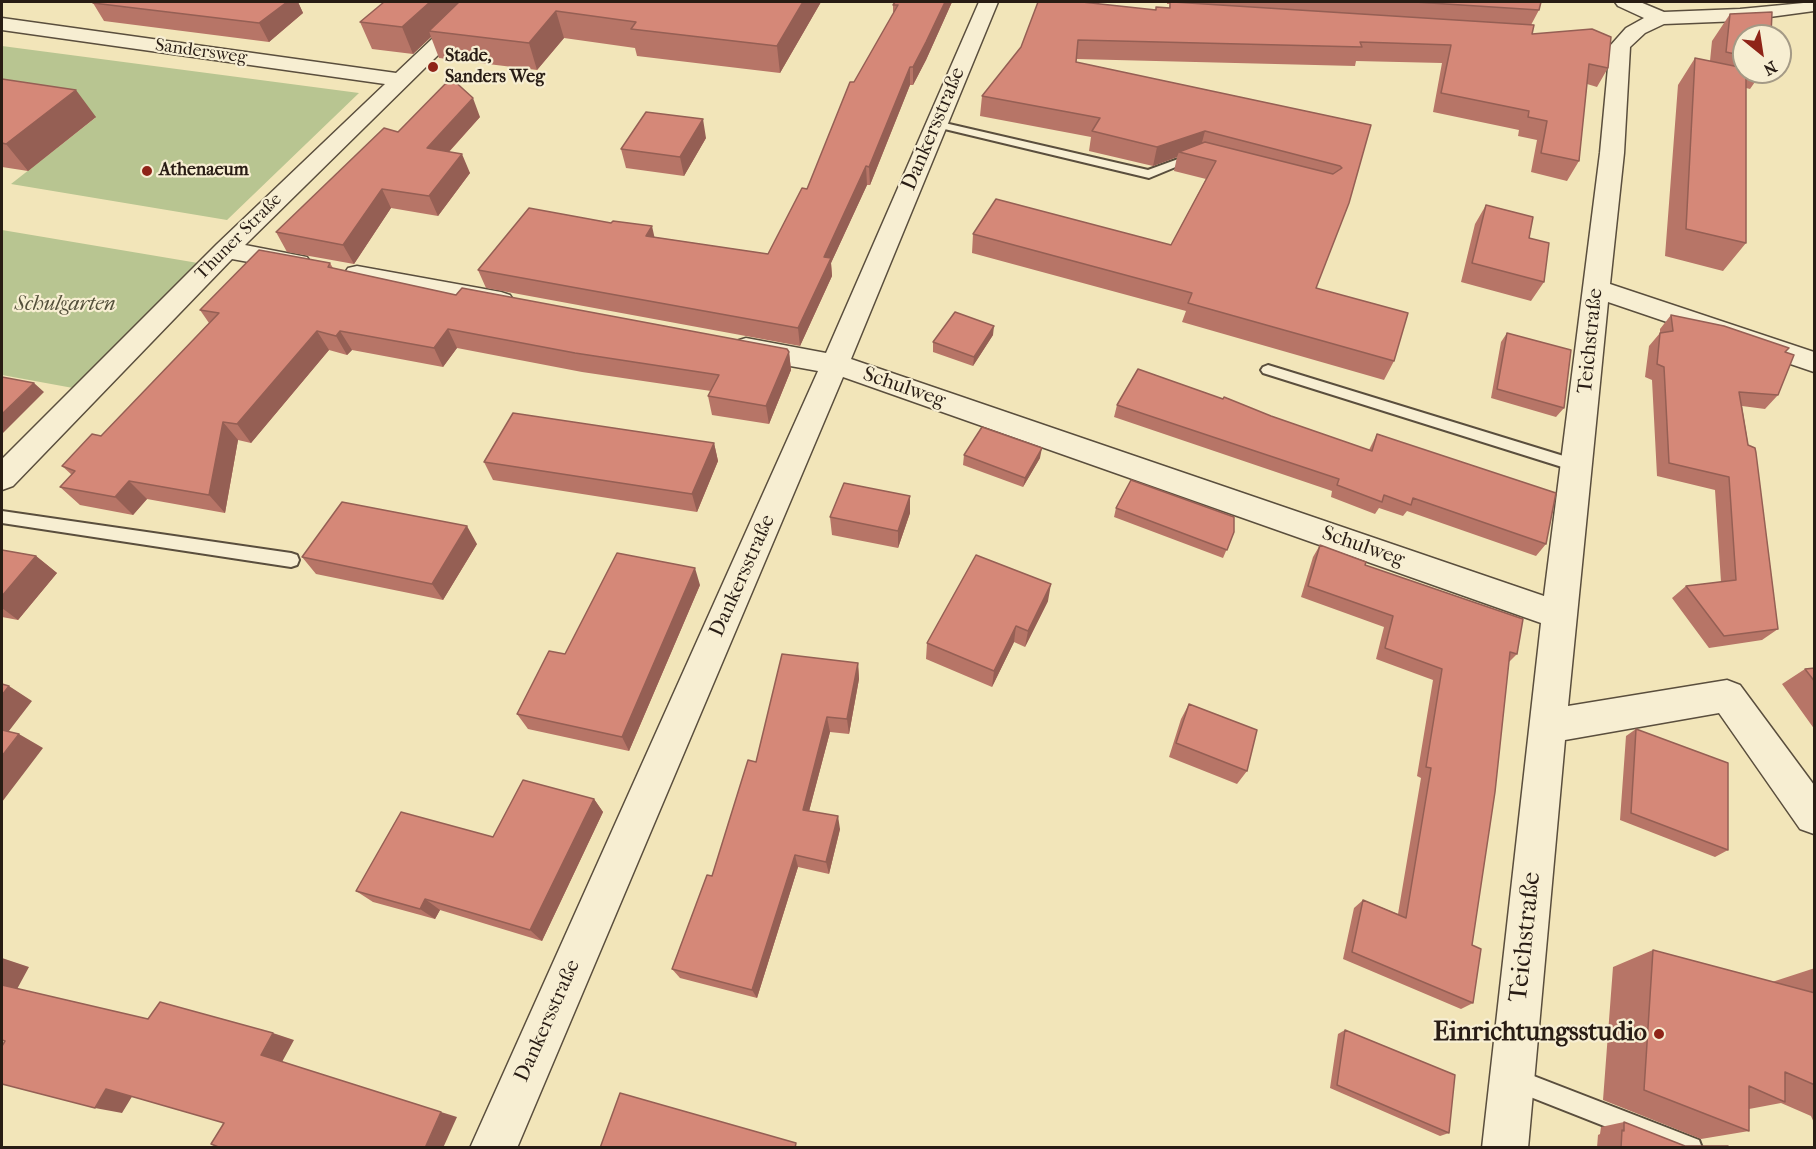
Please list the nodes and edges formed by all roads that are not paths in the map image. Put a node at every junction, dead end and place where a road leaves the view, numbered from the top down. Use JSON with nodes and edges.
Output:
{"nodes":[{"id":1,"x":482,"y":2,"type":"edge"},
{"id":2,"x":988,"y":2,"type":"edge"},
{"id":3,"x":1625,"y":2,"type":"edge"},
{"id":4,"x":1815,"y":5,"type":"edge"},
{"id":5,"x":1661,"y":18,"type":"junction"},
{"id":6,"x":2,"y":24,"type":"edge"},
{"id":7,"x":401,"y":80,"type":"junction"},
{"id":8,"x":936,"y":124,"type":"junction"},
{"id":9,"x":1210,"y":158,"type":"edge"},
{"id":10,"x":226,"y":250,"type":"junction"},
{"id":11,"x":1597,"y":289,"type":"junction"},
{"id":12,"x":530,"y":307,"type":"edge"},
{"id":13,"x":718,"y":342,"type":"edge"},
{"id":14,"x":1815,"y":362,"type":"edge"},
{"id":15,"x":835,"y":364,"type":"junction"},
{"id":16,"x":1268,"y":370,"type":"dead end"},
{"id":17,"x":1578,"y":466,"type":"junction"},
{"id":18,"x":2,"y":478,"type":"edge"},
{"id":19,"x":2,"y":517,"type":"edge"},
{"id":20,"x":291,"y":560,"type":"dead end"},
{"id":21,"x":1559,"y":615,"type":"junction"},
{"id":22,"x":1547,"y":726,"type":"junction"},
{"id":23,"x":1815,"y":816,"type":"edge"},
{"id":24,"x":1512,"y":1079,"type":"junction"},
{"id":25,"x":493,"y":1148,"type":"edge"},
{"id":26,"x":1505,"y":1148,"type":"edge"},
{"id":27,"x":1691,"y":1148,"type":"edge"}],
"edges":[{"from":1,"to":7,"type":"street","name":"Thuner Straße"},
{"from":2,"to":8,"type":"street","name":"Dankersstraße"},
{"from":3,"to":5,"type":"street"},
{"from":4,"to":5,"type":"street"},
{"from":5,"to":11,"type":"street","name":"Teichstraße"},
{"from":6,"to":7,"type":"street","name":"Sandersweg"},
{"from":7,"to":10,"type":"street","name":"Thuner Straße"},
{"from":8,"to":9,"type":"lane"},
{"from":8,"to":15,"type":"street","name":"Dankersstraße"},
{"from":10,"to":12,"type":"street"},
{"from":10,"to":18,"type":"street","name":"Thuner Straße"},
{"from":11,"to":14,"type":"street"},
{"from":11,"to":17,"type":"street","name":"Teichstraße"},
{"from":13,"to":15,"type":"street","name":"Schulweg"},
{"from":15,"to":21,"type":"street","name":"Schulweg"},
{"from":15,"to":25,"type":"street","name":"Dankersstraße"},
{"from":16,"to":17,"type":"lane"},
{"from":17,"to":21,"type":"street","name":"Teichstraße"},
{"from":19,"to":20,"type":"lane"},
{"from":21,"to":22,"type":"street","name":"Teichstraße"},
{"from":22,"to":23,"type":"street"},
{"from":22,"to":24,"type":"street","name":"Teichstraße"},
{"from":24,"to":26,"type":"street","name":"Teichstraße"},
{"from":24,"to":27,"type":"lane"}]}
